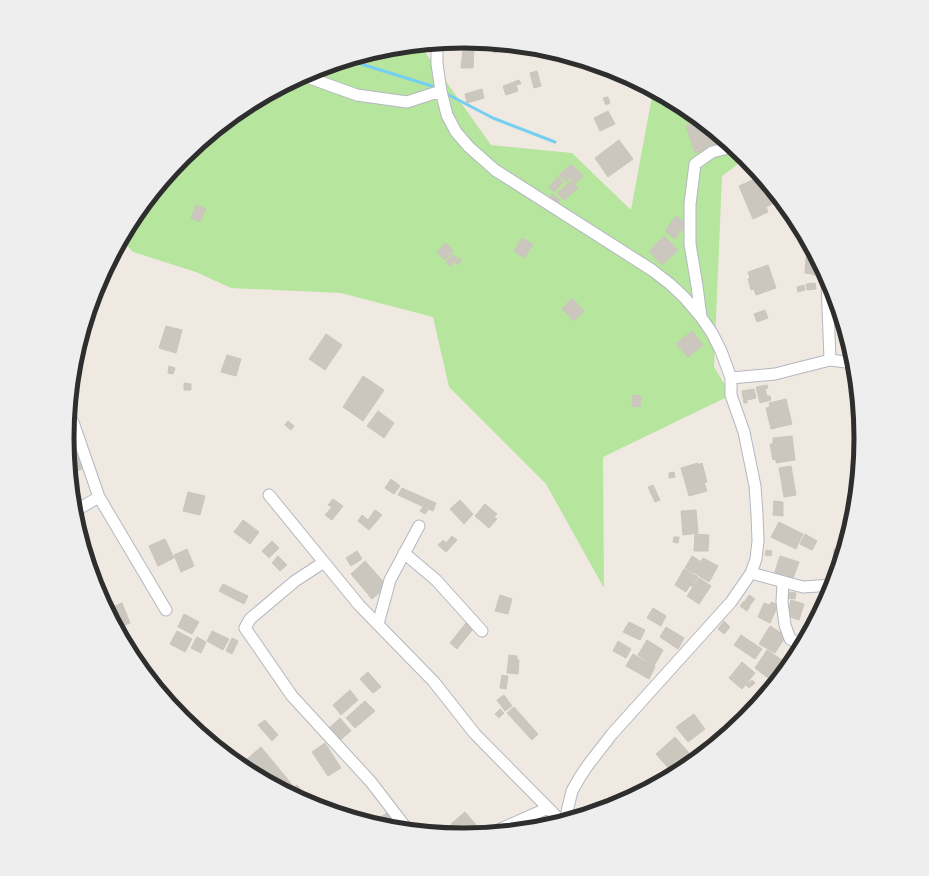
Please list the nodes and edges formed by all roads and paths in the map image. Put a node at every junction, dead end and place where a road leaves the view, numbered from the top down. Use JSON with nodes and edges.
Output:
{"nodes":[{"id":1,"x":437,"y":49,"type":"edge"},
{"id":2,"x":313,"y":79,"type":"edge"},
{"id":3,"x":440,"y":91,"type":"junction"},
{"id":4,"x":726,"y":149,"type":"edge"},
{"id":5,"x":828,"y":296,"type":"edge"},
{"id":6,"x":701,"y":317,"type":"junction"},
{"id":7,"x":830,"y":360,"type":"junction"},
{"id":8,"x":847,"y":362,"type":"edge"},
{"id":9,"x":731,"y":378,"type":"junction"},
{"id":10,"x":74,"y":426,"type":"edge"},
{"id":11,"x":269,"y":495,"type":"dead end"},
{"id":12,"x":99,"y":497,"type":"junction"},
{"id":13,"x":81,"y":508,"type":"edge"},
{"id":14,"x":419,"y":526,"type":"dead end"},
{"id":15,"x":404,"y":553,"type":"junction"},
{"id":16,"x":324,"y":562,"type":"junction"},
{"id":17,"x":751,"y":573,"type":"junction"},
{"id":18,"x":783,"y":582,"type":"junction"},
{"id":19,"x":826,"y":585,"type":"edge"},
{"id":20,"x":166,"y":610,"type":"dead end"},
{"id":21,"x":378,"y":624,"type":"junction"},
{"id":22,"x":482,"y":631,"type":"dead end"},
{"id":23,"x":797,"y":642,"type":"edge"},
{"id":24,"x":548,"y":808,"type":"junction"},
{"id":25,"x":566,"y":815,"type":"edge"},
{"id":26,"x":557,"y":817,"type":"edge"},
{"id":27,"x":403,"y":823,"type":"edge"},
{"id":28,"x":509,"y":826,"type":"edge"}],
"edges":[{"from":1,"to":3,"type":"street"},
{"from":2,"to":3,"type":"street"},
{"from":3,"to":6,"type":"street"},
{"from":4,"to":6,"type":"street"},
{"from":5,"to":7,"type":"street"},
{"from":6,"to":9,"type":"street"},
{"from":7,"to":8,"type":"street"},
{"from":7,"to":9,"type":"street"},
{"from":9,"to":17,"type":"street"},
{"from":10,"to":12,"type":"street"},
{"from":11,"to":16,"type":"street"},
{"from":12,"to":13,"type":"street"},
{"from":12,"to":20,"type":"street"},
{"from":14,"to":15,"type":"street"},
{"from":15,"to":21,"type":"street"},
{"from":15,"to":22,"type":"street"},
{"from":16,"to":21,"type":"street"},
{"from":16,"to":27,"type":"street"},
{"from":17,"to":18,"type":"street"},
{"from":17,"to":25,"type":"street"},
{"from":18,"to":19,"type":"street"},
{"from":18,"to":23,"type":"street"},
{"from":21,"to":24,"type":"street"},
{"from":24,"to":26,"type":"street"},
{"from":24,"to":28,"type":"street"}]}
